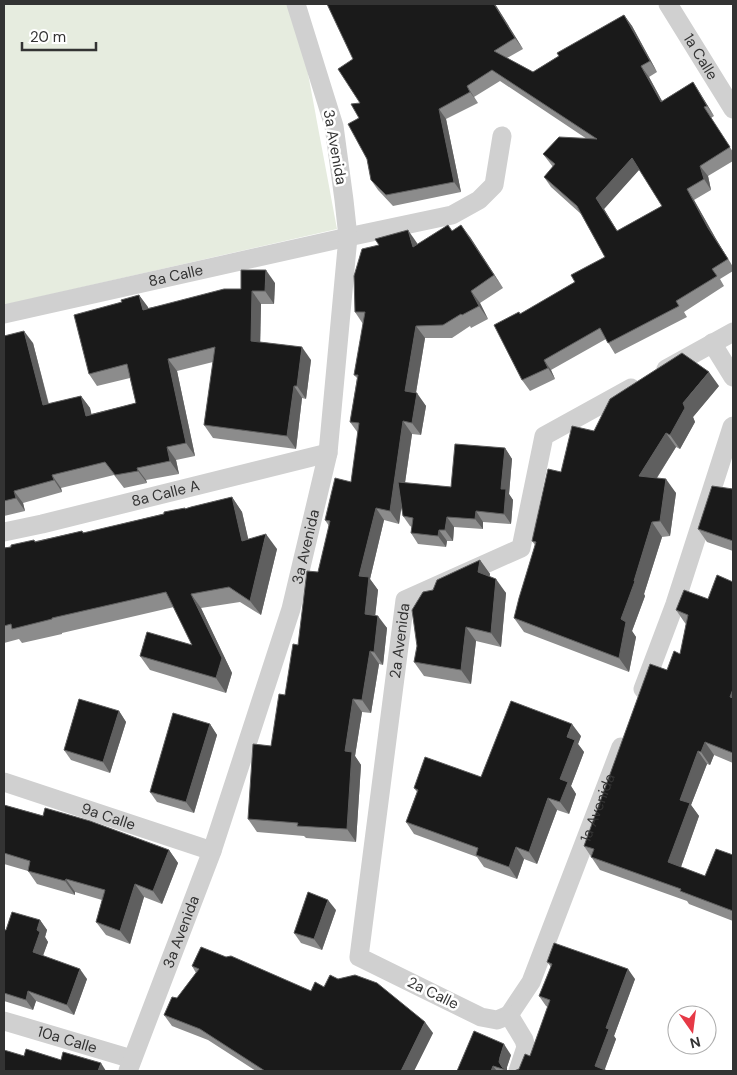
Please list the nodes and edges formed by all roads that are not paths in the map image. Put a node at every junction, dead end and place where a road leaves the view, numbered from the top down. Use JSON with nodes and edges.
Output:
{"nodes":[{"id":1,"x":296,"y":4,"type":"edge"},
{"id":2,"x":668,"y":4,"type":"edge"},
{"id":3,"x":733,"y":109,"type":"edge"},
{"id":4,"x":502,"y":136,"type":"dead end"},
{"id":5,"x":348,"y":237,"type":"junction"},
{"id":6,"x":4,"y":314,"type":"edge"},
{"id":7,"x":733,"y":332,"type":"edge"},
{"id":8,"x":712,"y":344,"type":"junction"},
{"id":9,"x":733,"y":376,"type":"edge"},
{"id":10,"x":733,"y":426,"type":"edge"},
{"id":11,"x":328,"y":453,"type":"junction"},
{"id":12,"x":4,"y":532,"type":"edge"},
{"id":13,"x":636,"y":706,"type":"edge"},
{"id":14,"x":626,"y":733,"type":"edge"},
{"id":15,"x":4,"y":782,"type":"edge"},
{"id":16,"x":212,"y":851,"type":"junction"},
{"id":17,"x":359,"y":957,"type":"joint"},
{"id":18,"x":509,"y":1015,"type":"junction"},
{"id":19,"x":4,"y":1021,"type":"edge"},
{"id":20,"x":130,"y":1065,"type":"edge"},
{"id":21,"x":518,"y":1071,"type":"edge"}],
"edges":[{"from":1,"to":5,"type":"street","name":"3a Avenida"},
{"from":2,"to":3,"type":"street","name":"1a Calle"},
{"from":4,"to":5,"type":"street","name":"8a Calle"},
{"from":5,"to":6,"type":"street","name":"8a Calle"},
{"from":5,"to":11,"type":"street","name":"3a Avenida"},
{"from":7,"to":8,"type":"street","name":"2a Avenida"},
{"from":8,"to":9,"type":"street"},
{"from":8,"to":17,"type":"street","name":"2a Avenida"},
{"from":10,"to":13,"type":"street"},
{"from":11,"to":12,"type":"street","name":"8a Calle A"},
{"from":11,"to":16,"type":"street","name":"3a Avenida"},
{"from":14,"to":18,"type":"street","name":"1a Avenida"},
{"from":15,"to":16,"type":"street","name":"9a Calle"},
{"from":16,"to":20,"type":"street","name":"3a Avenida"},
{"from":17,"to":18,"type":"street","name":"2a Calle"},
{"from":18,"to":21,"type":"street"},
{"from":19,"to":20,"type":"street","name":"10a Calle"}]}
